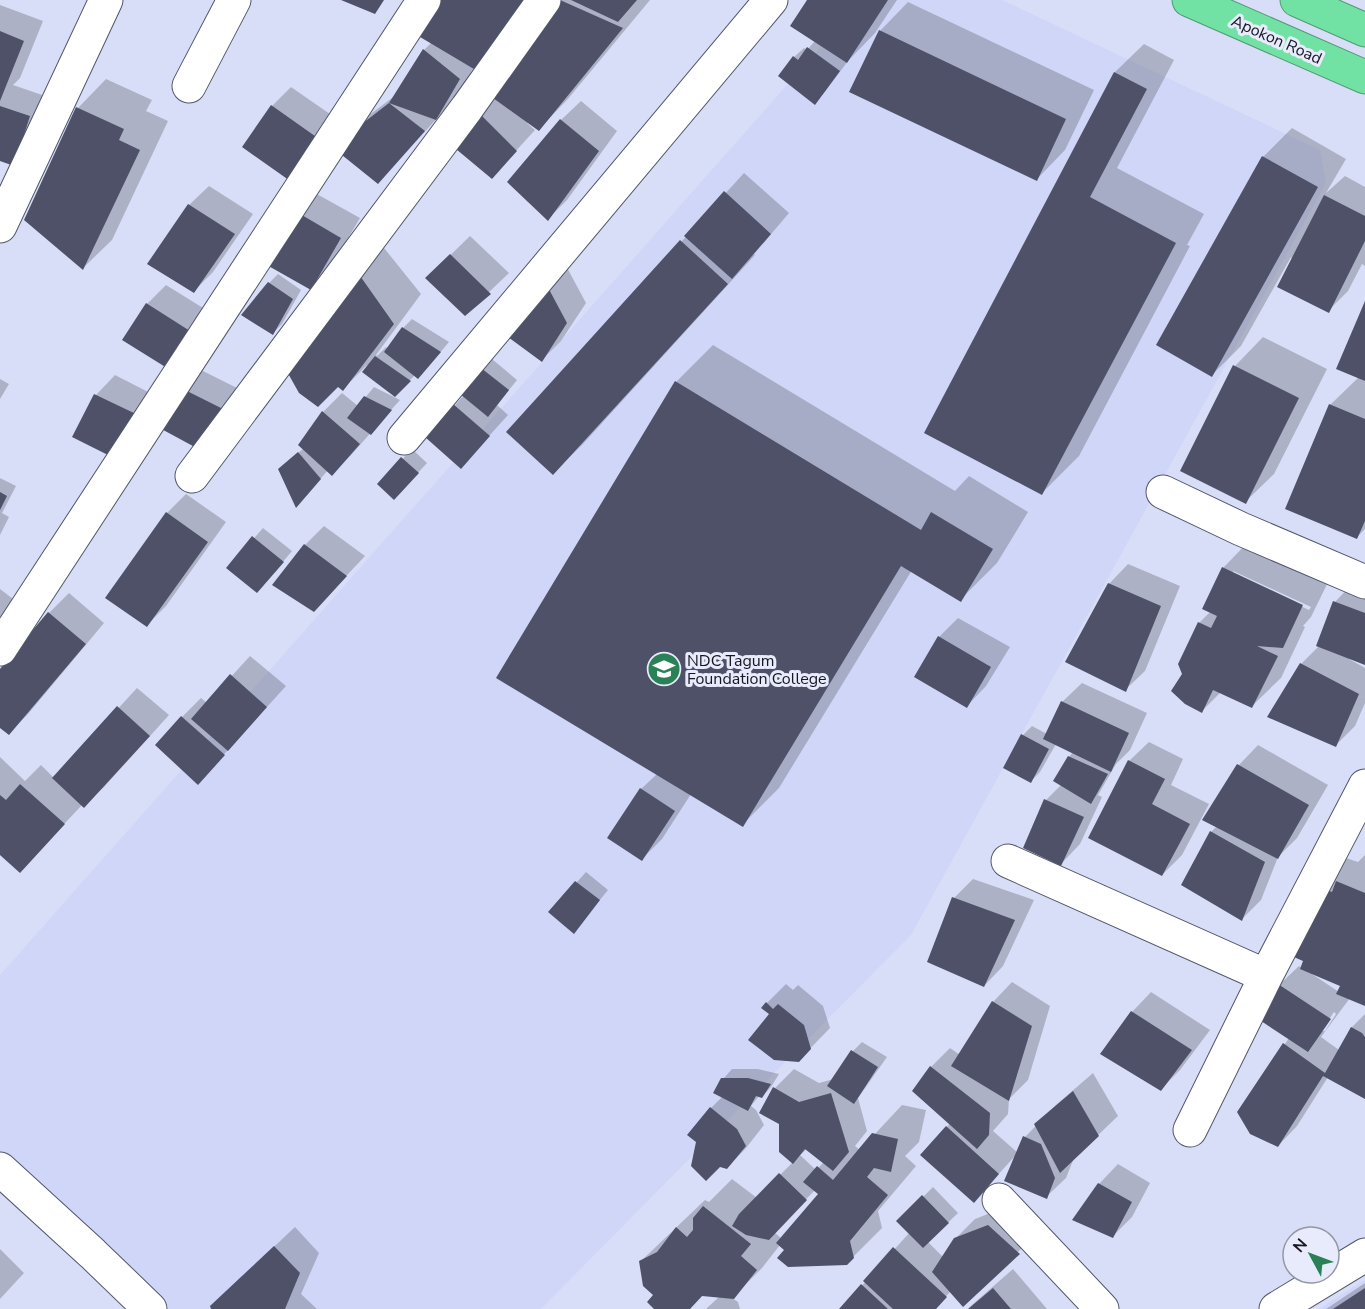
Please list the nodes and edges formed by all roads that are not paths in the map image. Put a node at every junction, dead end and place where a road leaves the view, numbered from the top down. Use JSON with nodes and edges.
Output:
{"nodes":[{"id":1,"x":106,"y":0,"type":"edge"},
{"id":2,"x":234,"y":0,"type":"edge"},
{"id":3,"x":424,"y":0,"type":"edge"},
{"id":4,"x":544,"y":0,"type":"edge"},
{"id":5,"x":771,"y":0,"type":"edge"},
{"id":6,"x":1189,"y":0,"type":"edge"},
{"id":7,"x":1297,"y":0,"type":"edge"},
{"id":8,"x":1365,"y":30,"type":"edge"},
{"id":9,"x":1365,"y":77,"type":"edge"},
{"id":10,"x":189,"y":86,"type":"dead end"},
{"id":11,"x":0,"y":226,"type":"edge"},
{"id":12,"x":404,"y":438,"type":"dead end"},
{"id":13,"x":192,"y":476,"type":"dead end"},
{"id":14,"x":1163,"y":492,"type":"dead end"},
{"id":15,"x":1365,"y":582,"type":"edge"},
{"id":16,"x":0,"y":649,"type":"edge"},
{"id":17,"x":1365,"y":786,"type":"edge"},
{"id":18,"x":1008,"y":861,"type":"dead end"},
{"id":19,"x":1266,"y":976,"type":"junction"},
{"id":20,"x":1190,"y":1130,"type":"dead end"},
{"id":21,"x":0,"y":1169,"type":"edge"},
{"id":22,"x":999,"y":1200,"type":"dead end"},
{"id":23,"x":1365,"y":1255,"type":"edge"},
{"id":24,"x":150,"y":1309,"type":"edge"},
{"id":25,"x":1102,"y":1309,"type":"edge"},
{"id":26,"x":1276,"y":1309,"type":"edge"}],
"edges":[{"from":1,"to":11,"type":"street"},
{"from":2,"to":10,"type":"street"},
{"from":3,"to":16,"type":"street"},
{"from":4,"to":13,"type":"street"},
{"from":5,"to":12,"type":"street"},
{"from":6,"to":9,"type":"highway","name":"Apokon Road"},
{"from":7,"to":8,"type":"highway"},
{"from":14,"to":15,"type":"street"},
{"from":17,"to":19,"type":"street"},
{"from":18,"to":19,"type":"street"},
{"from":19,"to":20,"type":"street"},
{"from":21,"to":24,"type":"street"},
{"from":22,"to":25,"type":"street"},
{"from":23,"to":26,"type":"street"}]}
